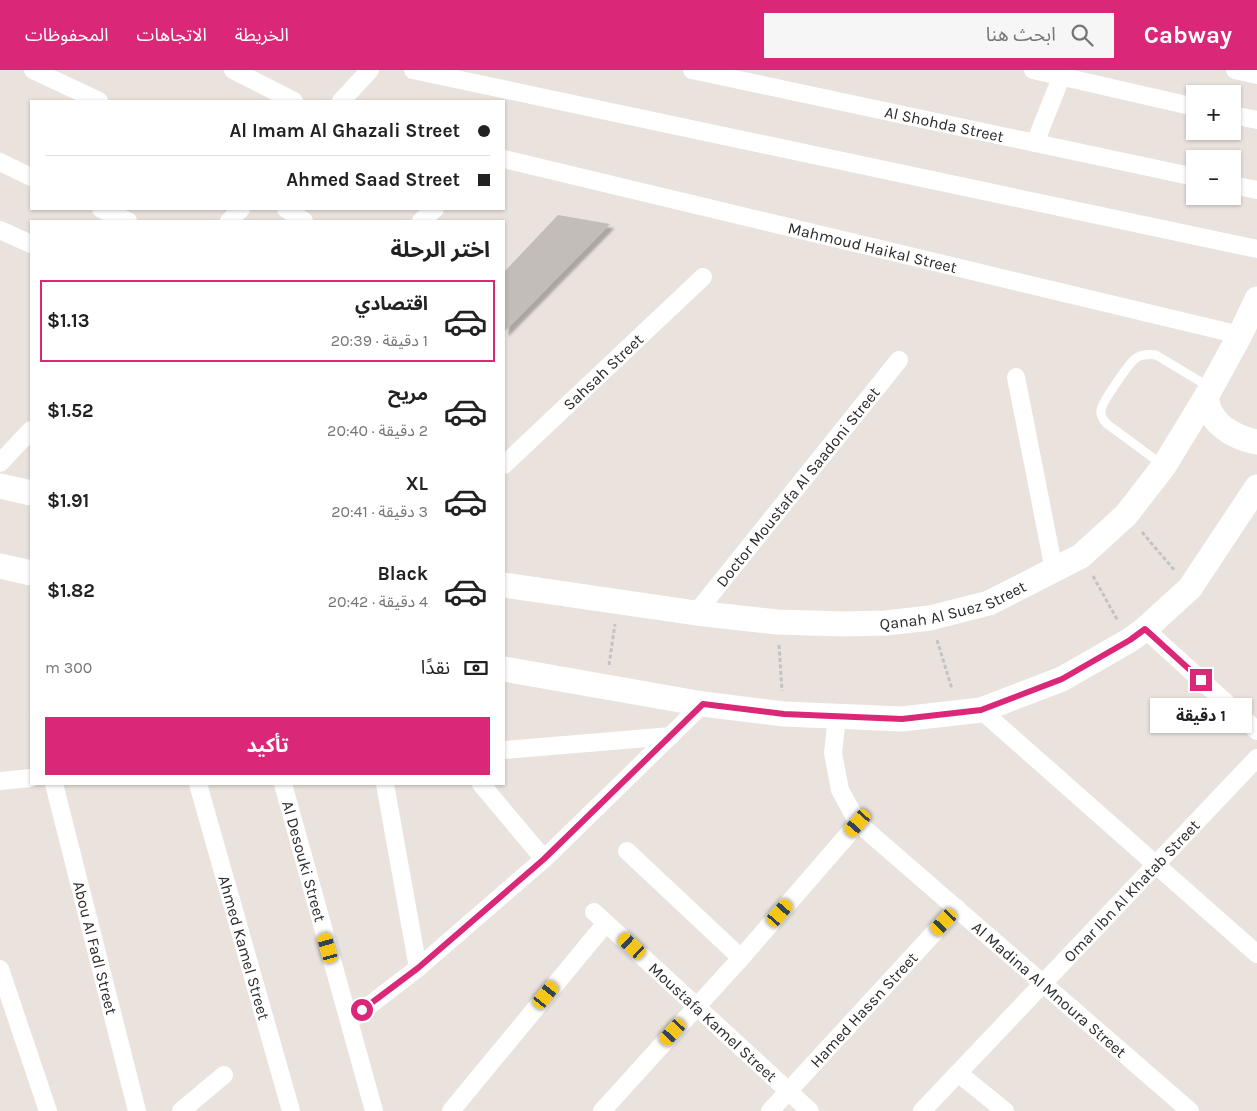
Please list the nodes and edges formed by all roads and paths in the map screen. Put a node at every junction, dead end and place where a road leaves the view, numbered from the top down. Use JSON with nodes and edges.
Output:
{"nodes":[{"id":1,"x":33,"y":70,"type":"edge"},
{"id":2,"x":233,"y":70,"type":"edge"},
{"id":3,"x":370,"y":70,"type":"edge"},
{"id":4,"x":413,"y":70,"type":"edge"},
{"id":5,"x":692,"y":70,"type":"edge"},
{"id":6,"x":1033,"y":70,"type":"edge"},
{"id":7,"x":1235,"y":70,"type":"edge"},
{"id":8,"x":1063,"y":73,"type":"edge"},
{"id":9,"x":1257,"y":75,"type":"edge"},
{"id":10,"x":97,"y":100,"type":"edge"},
{"id":11,"x":292,"y":100,"type":"edge"},
{"id":12,"x":343,"y":100,"type":"edge"},
{"id":13,"x":1186,"y":104,"type":"edge"},
{"id":14,"x":1241,"y":117,"type":"edge"},
{"id":15,"x":1257,"y":120,"type":"edge"},
{"id":16,"x":1035,"y":143,"type":"junction"},
{"id":17,"x":505,"y":160,"type":"edge"},
{"id":18,"x":0,"y":162,"type":"edge"},
{"id":19,"x":1186,"y":175,"type":"edge"},
{"id":20,"x":30,"y":177,"type":"edge"},
{"id":21,"x":1241,"y":187,"type":"edge"},
{"id":22,"x":1257,"y":190,"type":"edge"},
{"id":23,"x":103,"y":210,"type":"edge"},
{"id":24,"x":240,"y":210,"type":"edge"},
{"id":25,"x":288,"y":210,"type":"edge"},
{"id":26,"x":434,"y":210,"type":"edge"},
{"id":27,"x":126,"y":220,"type":"edge"},
{"id":28,"x":230,"y":220,"type":"edge"},
{"id":29,"x":302,"y":220,"type":"edge"},
{"id":30,"x":422,"y":220,"type":"edge"},
{"id":31,"x":0,"y":230,"type":"edge"},
{"id":32,"x":30,"y":244,"type":"edge"},
{"id":33,"x":1257,"y":249,"type":"edge"},
{"id":34,"x":703,"y":277,"type":"dead end"},
{"id":35,"x":1257,"y":300,"type":"edge"},
{"id":36,"x":1240,"y":334,"type":"junction"},
{"id":37,"x":899,"y":360,"type":"dead end"},
{"id":38,"x":1016,"y":377,"type":"dead end"},
{"id":39,"x":1208,"y":393,"type":"junction"},
{"id":40,"x":30,"y":431,"type":"edge"},
{"id":41,"x":1257,"y":442,"type":"edge"},
{"id":42,"x":0,"y":463,"type":"edge"},
{"id":43,"x":505,"y":464,"type":"edge"},
{"id":44,"x":1164,"y":466,"type":"junction"},
{"id":45,"x":0,"y":486,"type":"edge"},
{"id":46,"x":1257,"y":487,"type":"edge"},
{"id":47,"x":30,"y":493,"type":"edge"},
{"id":48,"x":1126,"y":515,"type":"junction"},
{"id":49,"x":1081,"y":556,"type":"junction"},
{"id":50,"x":0,"y":566,"type":"edge"},
{"id":51,"x":1054,"y":570,"type":"junction"},
{"id":52,"x":30,"y":573,"type":"edge"},
{"id":53,"x":505,"y":585,"type":"edge"},
{"id":54,"x":1190,"y":588,"type":"junction"},
{"id":55,"x":618,"y":602,"type":"junction"},
{"id":56,"x":696,"y":613,"type":"junction"},
{"id":57,"x":930,"y":618,"type":"junction"},
{"id":58,"x":777,"y":622,"type":"junction"},
{"id":59,"x":1137,"y":635,"type":"junction"},
{"id":60,"x":505,"y":669,"type":"edge"},
{"id":61,"x":605,"y":687,"type":"junction"},
{"id":62,"x":703,"y":704,"type":"junction"},
{"id":63,"x":970,"y":711,"type":"junction"},
{"id":64,"x":784,"y":714,"type":"junction"},
{"id":65,"x":837,"y":716,"type":"junction"},
{"id":66,"x":1257,"y":731,"type":"edge"},
{"id":67,"x":671,"y":736,"type":"junction"},
{"id":68,"x":505,"y":750,"type":"edge"},
{"id":69,"x":1257,"y":758,"type":"edge"},
{"id":70,"x":30,"y":778,"type":"edge"},
{"id":71,"x":0,"y":781,"type":"edge"},
{"id":72,"x":54,"y":785,"type":"edge"},
{"id":73,"x":198,"y":785,"type":"edge"},
{"id":74,"x":283,"y":785,"type":"edge"},
{"id":75,"x":385,"y":785,"type":"edge"},
{"id":76,"x":482,"y":785,"type":"edge"},
{"id":77,"x":858,"y":823,"type":"junction"},
{"id":78,"x":627,"y":850,"type":"dead end"},
{"id":79,"x":544,"y":859,"type":"junction"},
{"id":80,"x":1156,"y":865,"type":"junction"},
{"id":81,"x":957,"y":908,"type":"junction"},
{"id":82,"x":1257,"y":954,"type":"edge"},
{"id":83,"x":741,"y":958,"type":"junction"},
{"id":84,"x":418,"y":968,"type":"junction"},
{"id":85,"x":0,"y":969,"type":"edge"},
{"id":86,"x":1044,"y":984,"type":"junction"},
{"id":87,"x":697,"y":1006,"type":"junction"},
{"id":88,"x":349,"y":1021,"type":"junction"},
{"id":89,"x":958,"y":1073,"type":"junction"},
{"id":90,"x":224,"y":1075,"type":"dead end"},
{"id":91,"x":788,"y":1091,"type":"junction"},
{"id":92,"x":48,"y":1111,"type":"edge"},
{"id":93,"x":138,"y":1111,"type":"edge"},
{"id":94,"x":181,"y":1111,"type":"edge"},
{"id":95,"x":291,"y":1111,"type":"edge"},
{"id":96,"x":374,"y":1111,"type":"edge"},
{"id":97,"x":452,"y":1111,"type":"edge"},
{"id":98,"x":602,"y":1111,"type":"edge"},
{"id":99,"x":770,"y":1111,"type":"edge"},
{"id":100,"x":810,"y":1111,"type":"edge"},
{"id":101,"x":922,"y":1111,"type":"edge"},
{"id":102,"x":1005,"y":1111,"type":"edge"},
{"id":103,"x":1190,"y":1111,"type":"edge"}],
"edges":[{"from":1,"to":10,"type":"street"},
{"from":2,"to":11,"type":"street"},
{"from":3,"to":12,"type":"street"},
{"from":4,"to":33,"type":"street"},
{"from":5,"to":16,"type":"street","name":"Al Shohda Street"},
{"from":6,"to":8,"type":"street"},
{"from":7,"to":9,"type":"street"},
{"from":8,"to":13,"type":"street"},
{"from":8,"to":16,"type":"street"},
{"from":14,"to":15,"type":"street"},
{"from":16,"to":19,"type":"street","name":"Al Shohda Street"},
{"from":17,"to":36,"type":"street","name":"Mahmoud Haikal Street"},
{"from":18,"to":20,"type":"street"},
{"from":21,"to":22,"type":"street"},
{"from":23,"to":27,"type":"street"},
{"from":24,"to":28,"type":"street"},
{"from":25,"to":29,"type":"street"},
{"from":26,"to":30,"type":"street"},
{"from":31,"to":32,"type":"street"},
{"from":34,"to":43,"type":"street","name":"Sahsah Street"},
{"from":35,"to":36,"type":"main road","name":"Qanah Al Suez Street"},
{"from":36,"to":39,"type":"main road","name":"Qanah Al Suez Street"},
{"from":37,"to":56,"type":"street","name":"Doctor Moustafa Al Saadoni Street"},
{"from":38,"to":51,"type":"street"},
{"from":39,"to":41,"type":"main road"},
{"from":39,"to":44,"type":"main road","name":"Qanah Al Suez Street"},
{"from":39,"to":44,"type":"lane"},
{"from":40,"to":42,"type":"street"},
{"from":44,"to":48,"type":"main road","name":"Qanah Al Suez Street"},
{"from":45,"to":47,"type":"main road"},
{"from":46,"to":54,"type":"main road"},
{"from":48,"to":49,"type":"main road","name":"Qanah Al Suez Street"},
{"from":48,"to":54,"type":"path"},
{"from":49,"to":51,"type":"main road","name":"Qanah Al Suez Street"},
{"from":49,"to":59,"type":"path"},
{"from":50,"to":52,"type":"main road"},
{"from":51,"to":57,"type":"main road","name":"Qanah Al Suez Street"},
{"from":53,"to":55,"type":"main road","name":"Qanah Al Suez Street"},
{"from":54,"to":59,"type":"main road"},
{"from":55,"to":56,"type":"main road","name":"Qanah Al Suez Street"},
{"from":55,"to":61,"type":"path"},
{"from":56,"to":58,"type":"main road","name":"Qanah Al Suez Street"},
{"from":57,"to":58,"type":"main road","name":"Qanah Al Suez Street"},
{"from":57,"to":63,"type":"path"},
{"from":58,"to":64,"type":"path"},
{"from":59,"to":63,"type":"main road"},
{"from":59,"to":66,"type":"street"},
{"from":60,"to":61,"type":"main road"},
{"from":61,"to":62,"type":"main road"},
{"from":62,"to":64,"type":"main road"},
{"from":62,"to":67,"type":"street"},
{"from":63,"to":65,"type":"main road"},
{"from":63,"to":80,"type":"street"},
{"from":64,"to":65,"type":"main road"},
{"from":65,"to":77,"type":"street","name":"Al Madina Al Mnoura Street"},
{"from":67,"to":68,"type":"street"},
{"from":67,"to":79,"type":"street"},
{"from":69,"to":80,"type":"street","name":"Omar Ibn Al Khatab Street"},
{"from":70,"to":71,"type":"street"},
{"from":72,"to":93,"type":"street","name":"Abou Al Fadl Street"},
{"from":73,"to":95,"type":"street","name":"Ahmed Kamel Street"},
{"from":74,"to":88,"type":"street","name":"Al Desouki Street"},
{"from":75,"to":84,"type":"street"},
{"from":76,"to":79,"type":"street"},
{"from":77,"to":81,"type":"street","name":"Al Madina Al Mnoura Street"},
{"from":77,"to":83,"type":"street"},
{"from":78,"to":83,"type":"street"},
{"from":79,"to":84,"type":"street"},
{"from":80,"to":82,"type":"street"},
{"from":80,"to":86,"type":"street","name":"Omar Ibn Al Khatab Street"},
{"from":81,"to":86,"type":"street","name":"Al Madina Al Mnoura Street"},
{"from":81,"to":91,"type":"street","name":"Hamed Hassn Street"},
{"from":83,"to":87,"type":"street"},
{"from":84,"to":88,"type":"street"},
{"from":85,"to":92,"type":"street"},
{"from":86,"to":89,"type":"street","name":"Omar Ibn Al Khatab Street"},
{"from":86,"to":103,"type":"street","name":"Al Madina Al Mnoura Street"},
{"from":87,"to":91,"type":"street","name":"Moustafa Kamel Street"},
{"from":87,"to":97,"type":"street","name":"Moustafa Kamel Street"},
{"from":87,"to":98,"type":"street"},
{"from":88,"to":96,"type":"street","name":"Al Desouki Street"},
{"from":89,"to":101,"type":"street","name":"Omar Ibn Al Khatab Street"},
{"from":89,"to":102,"type":"street"},
{"from":90,"to":94,"type":"street"},
{"from":91,"to":99,"type":"street","name":"Hamed Hassn Street"},
{"from":91,"to":100,"type":"street","name":"Moustafa Kamel Street"}]}
